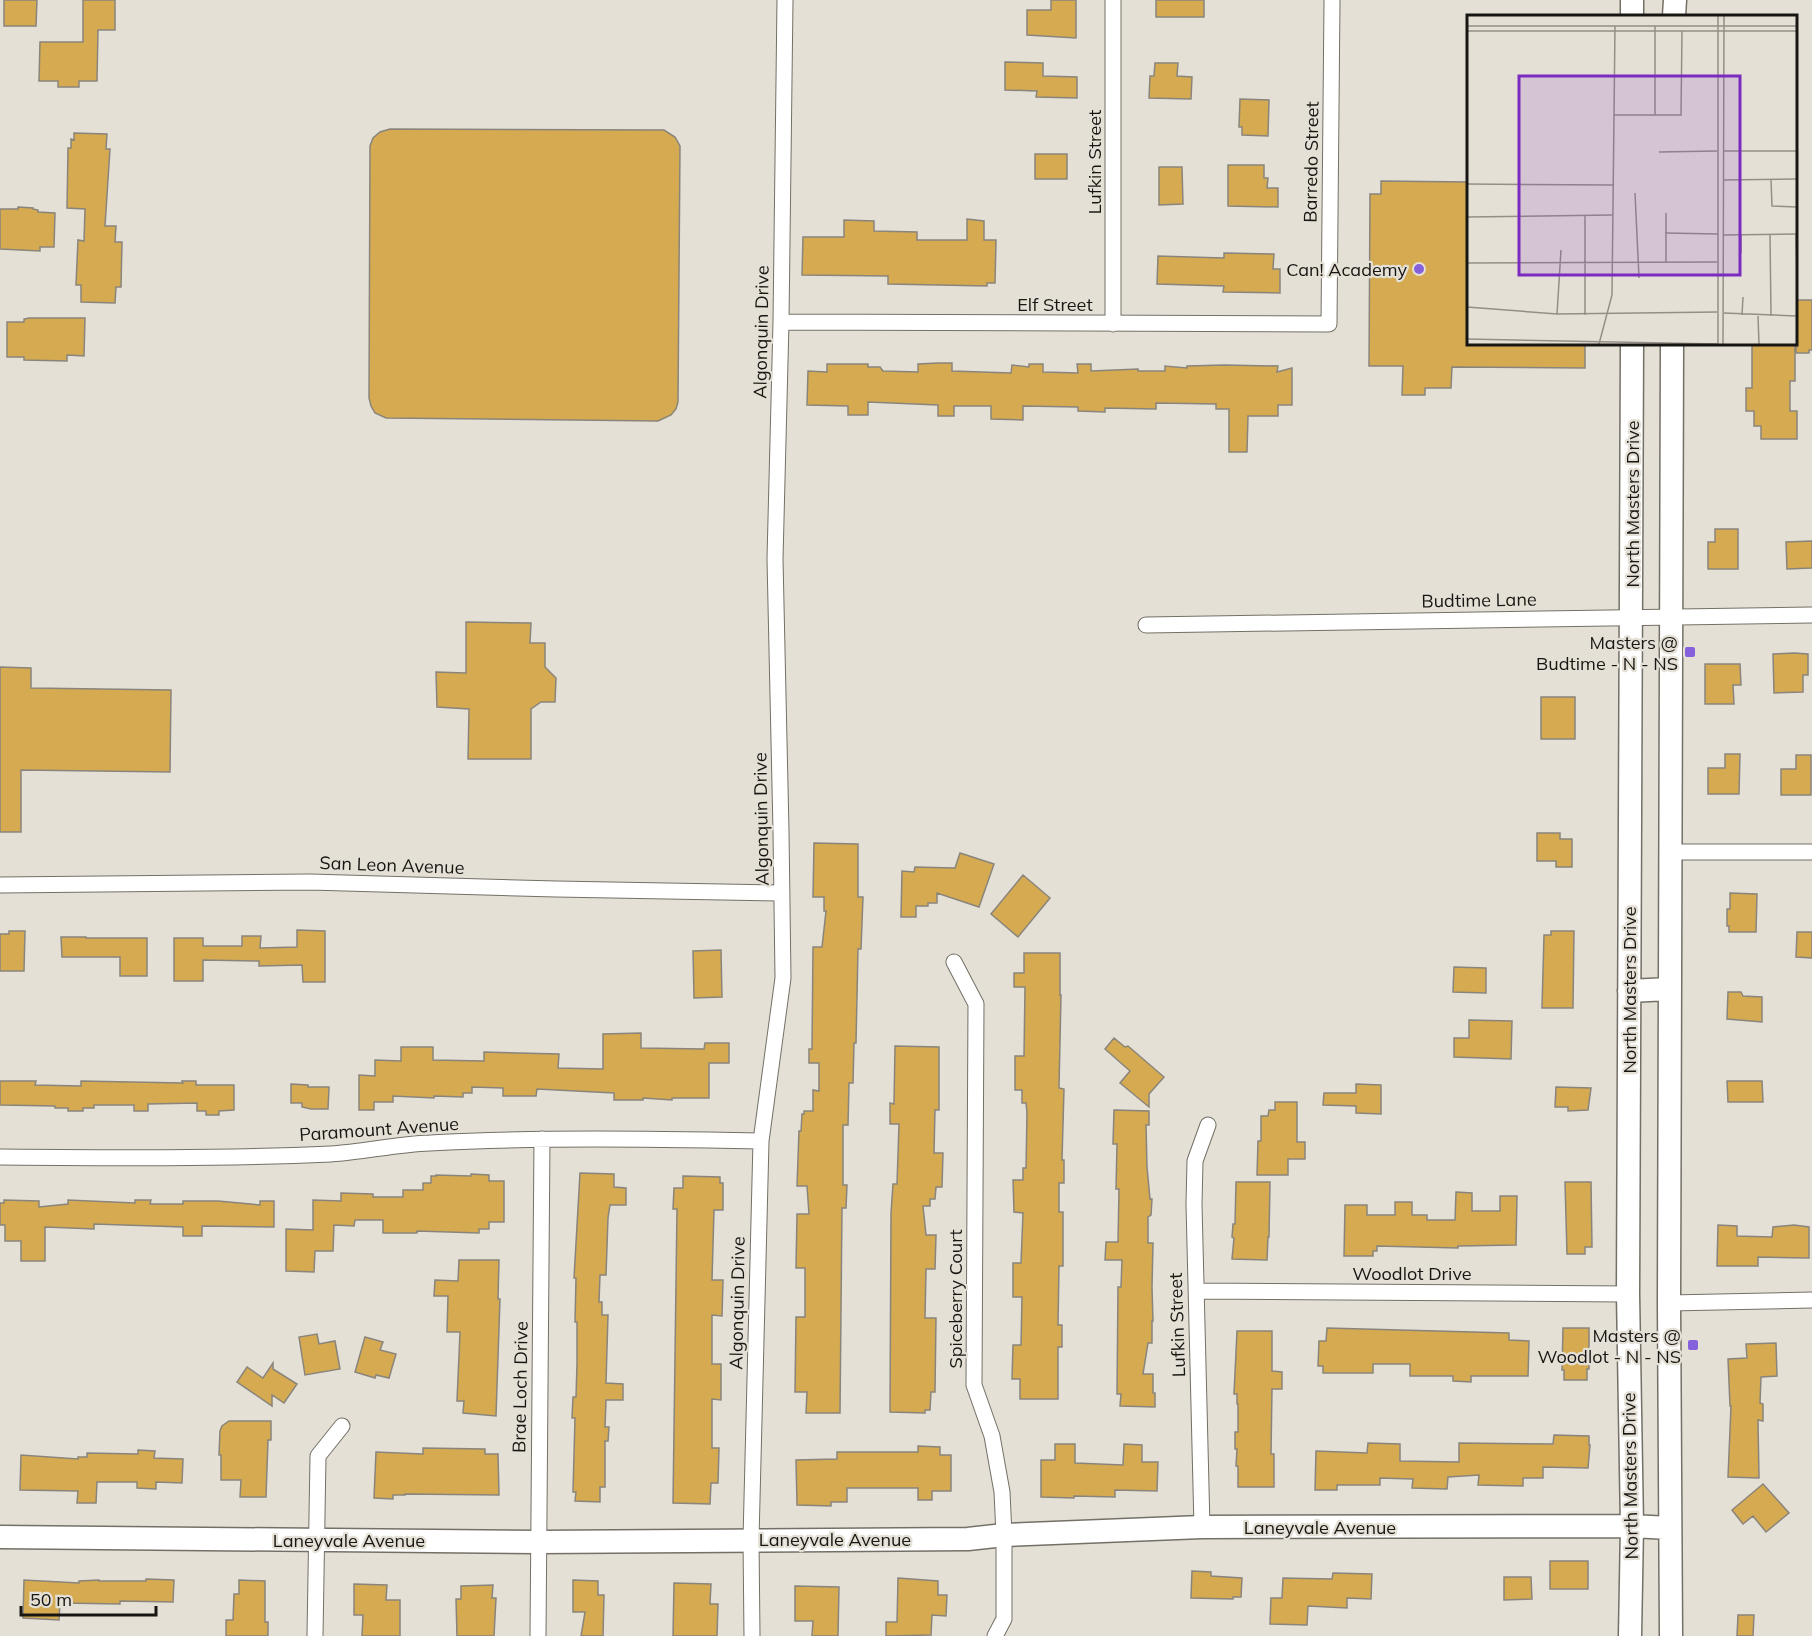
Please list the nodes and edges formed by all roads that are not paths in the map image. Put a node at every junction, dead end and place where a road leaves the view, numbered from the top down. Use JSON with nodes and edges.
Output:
{"nodes":[{"id":1,"x":785,"y":0,"type":"edge"},
{"id":2,"x":1113,"y":0,"type":"edge"},
{"id":3,"x":1332,"y":0,"type":"edge"},
{"id":4,"x":781,"y":322,"type":"junction"},
{"id":5,"x":1113,"y":324,"type":"junction"},
{"id":6,"x":1329,"y":324,"type":"joint"},
{"id":7,"x":1632,"y":345,"type":"edge"},
{"id":8,"x":1672,"y":345,"type":"edge"},
{"id":9,"x":1812,"y":615,"type":"edge"},
{"id":10,"x":1631,"y":618,"type":"junction"},
{"id":11,"x":1670,"y":618,"type":"junction"},
{"id":12,"x":1146,"y":625,"type":"dead end"},
{"id":13,"x":1670,"y":852,"type":"junction"},
{"id":14,"x":1812,"y":852,"type":"edge"},
{"id":15,"x":0,"y":885,"type":"edge"},
{"id":16,"x":782,"y":893,"type":"junction"},
{"id":17,"x":954,"y":963,"type":"dead end"},
{"id":18,"x":1669,"y":989,"type":"junction"},
{"id":19,"x":1629,"y":991,"type":"junction"},
{"id":20,"x":1208,"y":1125,"type":"dead end"},
{"id":21,"x":542,"y":1139,"type":"junction"},
{"id":22,"x":761,"y":1142,"type":"junction"},
{"id":23,"x":0,"y":1157,"type":"edge"},
{"id":24,"x":1196,"y":1291,"type":"junction"},
{"id":25,"x":1628,"y":1294,"type":"junction"},
{"id":26,"x":1812,"y":1300,"type":"edge"},
{"id":27,"x":1669,"y":1303,"type":"junction"},
{"id":28,"x":342,"y":1426,"type":"dead end"},
{"id":29,"x":1632,"y":1526,"type":"junction"},
{"id":30,"x":1202,"y":1527,"type":"junction"},
{"id":31,"x":1669,"y":1528,"type":"junction"},
{"id":32,"x":1004,"y":1535,"type":"junction"},
{"id":33,"x":0,"y":1537,"type":"edge"},
{"id":34,"x":751,"y":1539,"type":"junction"},
{"id":35,"x":316,"y":1540,"type":"junction"},
{"id":36,"x":538,"y":1542,"type":"junction"},
{"id":37,"x":315,"y":1636,"type":"edge"},
{"id":38,"x":538,"y":1636,"type":"edge"},
{"id":39,"x":752,"y":1636,"type":"edge"},
{"id":40,"x":995,"y":1636,"type":"edge"},
{"id":41,"x":1630,"y":1636,"type":"edge"},
{"id":42,"x":1671,"y":1636,"type":"edge"}],
"edges":[{"from":1,"to":4,"type":"street","name":"Algonquin Drive"},
{"from":2,"to":5,"type":"street","name":"Lufkin Street"},
{"from":3,"to":6,"type":"street","name":"Barredo Street"},
{"from":4,"to":5,"type":"street","name":"Elf Street"},
{"from":4,"to":16,"type":"street","name":"Algonquin Drive"},
{"from":5,"to":6,"type":"street","name":"Elf Street"},
{"from":7,"to":10,"type":"main road","name":"North Masters Drive"},
{"from":8,"to":11,"type":"main road"},
{"from":9,"to":11,"type":"street","name":"Budtime Lane"},
{"from":10,"to":11,"type":"street","name":"Budtime Lane"},
{"from":10,"to":12,"type":"street","name":"Budtime Lane"},
{"from":10,"to":19,"type":"main road","name":"North Masters Drive"},
{"from":11,"to":13,"type":"main road"},
{"from":13,"to":14,"type":"street"},
{"from":13,"to":18,"type":"main road"},
{"from":15,"to":16,"type":"street","name":"San Leon Avenue"},
{"from":16,"to":22,"type":"street","name":"Algonquin Drive"},
{"from":17,"to":32,"type":"street","name":"Spiceberry Court"},
{"from":18,"to":19,"type":"main road"},
{"from":18,"to":27,"type":"main road"},
{"from":19,"to":25,"type":"main road","name":"North Masters Drive"},
{"from":20,"to":24,"type":"street","name":"Lufkin Street"},
{"from":21,"to":22,"type":"street","name":"Paramount Avenue"},
{"from":21,"to":23,"type":"street","name":"Paramount Avenue"},
{"from":21,"to":36,"type":"street","name":"Brae Loch Drive"},
{"from":22,"to":34,"type":"street","name":"Algonquin Drive"},
{"from":24,"to":25,"type":"street","name":"Woodlot Drive"},
{"from":24,"to":30,"type":"street","name":"Lufkin Street"},
{"from":25,"to":29,"type":"main road","name":"North Masters Drive"},
{"from":26,"to":27,"type":"street"},
{"from":27,"to":31,"type":"main road"},
{"from":28,"to":35,"type":"street"},
{"from":29,"to":30,"type":"main road","name":"Laneyvale Avenue"},
{"from":29,"to":31,"type":"main road","name":"Laneyvale Avenue"},
{"from":29,"to":41,"type":"main road","name":"North Masters Drive"},
{"from":30,"to":32,"type":"main road","name":"Laneyvale Avenue"},
{"from":31,"to":42,"type":"main road"},
{"from":32,"to":34,"type":"main road","name":"Laneyvale Avenue"},
{"from":32,"to":40,"type":"street","name":"Spiceberry Court"},
{"from":33,"to":35,"type":"main road","name":"Laneyvale Avenue"},
{"from":34,"to":36,"type":"main road","name":"Laneyvale Avenue"},
{"from":34,"to":39,"type":"street","name":"Algonquin Drive"},
{"from":35,"to":36,"type":"main road","name":"Laneyvale Avenue"},
{"from":35,"to":37,"type":"street"},
{"from":36,"to":38,"type":"street","name":"Brae Loch Drive"}]}
